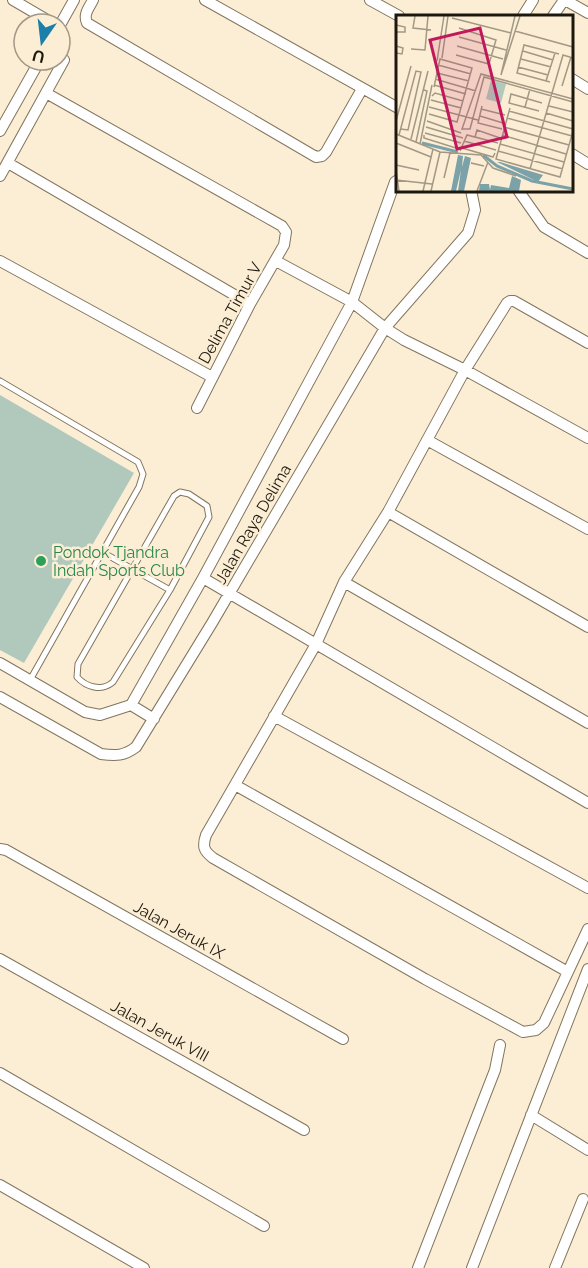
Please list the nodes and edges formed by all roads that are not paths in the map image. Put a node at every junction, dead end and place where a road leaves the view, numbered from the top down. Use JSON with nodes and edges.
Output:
{"nodes":[{"id":1,"x":13,"y":0,"type":"edge"},
{"id":2,"x":93,"y":0,"type":"edge"},
{"id":3,"x":205,"y":0,"type":"edge"},
{"id":4,"x":370,"y":0,"type":"edge"},
{"id":5,"x":532,"y":0,"type":"edge"},
{"id":6,"x":564,"y":0,"type":"edge"},
{"id":7,"x":34,"y":12,"type":"edge"},
{"id":8,"x":588,"y":13,"type":"edge"},
{"id":9,"x":397,"y":15,"type":"edge"},
{"id":10,"x":524,"y":15,"type":"edge"},
{"id":11,"x":555,"y":15,"type":"edge"},
{"id":12,"x":33,"y":72,"type":"edge"},
{"id":13,"x":57,"y":72,"type":"edge"},
{"id":14,"x":573,"y":80,"type":"edge"},
{"id":15,"x":588,"y":88,"type":"edge"},
{"id":16,"x":362,"y":89,"type":"junction"},
{"id":17,"x":46,"y":93,"type":"junction"},
{"id":18,"x":0,"y":107,"type":"edge"},
{"id":19,"x":396,"y":107,"type":"edge"},
{"id":20,"x":10,"y":113,"type":"junction"},
{"id":21,"x":0,"y":131,"type":"edge"},
{"id":22,"x":573,"y":155,"type":"edge"},
{"id":23,"x":8,"y":163,"type":"junction"},
{"id":24,"x":588,"y":164,"type":"edge"},
{"id":25,"x":0,"y":176,"type":"edge"},
{"id":26,"x":396,"y":181,"type":"edge"},
{"id":27,"x":472,"y":192,"type":"edge"},
{"id":28,"x":519,"y":192,"type":"edge"},
{"id":29,"x":588,"y":253,"type":"edge"},
{"id":30,"x":0,"y":261,"type":"edge"},
{"id":31,"x":276,"y":261,"type":"junction"},
{"id":32,"x":352,"y":302,"type":"junction"},
{"id":33,"x":250,"y":304,"type":"junction"},
{"id":34,"x":385,"y":328,"type":"junction"},
{"id":35,"x":588,"y":343,"type":"edge"},
{"id":36,"x":465,"y":370,"type":"junction"},
{"id":37,"x":212,"y":377,"type":"junction"},
{"id":38,"x":0,"y":381,"type":"edge"},
{"id":39,"x":197,"y":408,"type":"dead end"},
{"id":40,"x":588,"y":438,"type":"edge"},
{"id":41,"x":427,"y":440,"type":"junction"},
{"id":42,"x":388,"y":512,"type":"junction"},
{"id":43,"x":588,"y":529,"type":"edge"},
{"id":44,"x":102,"y":552,"type":"junction"},
{"id":45,"x":132,"y":568,"type":"junction"},
{"id":46,"x":203,"y":578,"type":"junction"},
{"id":47,"x":344,"y":582,"type":"junction"},
{"id":48,"x":170,"y":590,"type":"junction"},
{"id":49,"x":230,"y":593,"type":"junction"},
{"id":50,"x":588,"y":627,"type":"edge"},
{"id":51,"x":316,"y":644,"type":"junction"},
{"id":52,"x":0,"y":663,"type":"edge"},
{"id":53,"x":30,"y":680,"type":"junction"},
{"id":54,"x":0,"y":697,"type":"edge"},
{"id":55,"x":131,"y":705,"type":"junction"},
{"id":56,"x":274,"y":716,"type":"junction"},
{"id":57,"x":154,"y":719,"type":"junction"},
{"id":58,"x":588,"y":723,"type":"edge"},
{"id":59,"x":235,"y":785,"type":"junction"},
{"id":60,"x":588,"y":802,"type":"edge"},
{"id":61,"x":0,"y":849,"type":"edge"},
{"id":62,"x":588,"y":888,"type":"edge"},
{"id":63,"x":588,"y":930,"type":"edge"},
{"id":64,"x":0,"y":959,"type":"edge"},
{"id":65,"x":588,"y":969,"type":"edge"},
{"id":66,"x":568,"y":972,"type":"junction"},
{"id":67,"x":343,"y":1039,"type":"dead end"},
{"id":68,"x":500,"y":1045,"type":"dead end"},
{"id":69,"x":0,"y":1073,"type":"edge"},
{"id":70,"x":531,"y":1115,"type":"junction"},
{"id":71,"x":304,"y":1130,"type":"dead end"},
{"id":72,"x":588,"y":1150,"type":"edge"},
{"id":73,"x":0,"y":1185,"type":"edge"},
{"id":74,"x":583,"y":1199,"type":"dead end"},
{"id":75,"x":264,"y":1226,"type":"dead end"},
{"id":76,"x":144,"y":1268,"type":"edge"},
{"id":77,"x":418,"y":1268,"type":"edge"},
{"id":78,"x":472,"y":1268,"type":"edge"},
{"id":79,"x":555,"y":1268,"type":"edge"}],
"edges":[{"from":1,"to":7,"type":"street"},
{"from":2,"to":16,"type":"street"},
{"from":3,"to":16,"type":"street"},
{"from":4,"to":9,"type":"street"},
{"from":5,"to":10,"type":"street"},
{"from":6,"to":8,"type":"street"},
{"from":6,"to":11,"type":"street"},
{"from":12,"to":20,"type":"street"},
{"from":13,"to":17,"type":"street"},
{"from":14,"to":15,"type":"street"},
{"from":16,"to":19,"type":"street"},
{"from":17,"to":23,"type":"street"},
{"from":17,"to":31,"type":"street","name":"Delima Timur V"},
{"from":18,"to":20,"type":"street"},
{"from":20,"to":21,"type":"street"},
{"from":22,"to":24,"type":"street"},
{"from":23,"to":25,"type":"street"},
{"from":23,"to":33,"type":"street"},
{"from":26,"to":32,"type":"street","name":"Jalan Raya Delima"},
{"from":27,"to":34,"type":"street","name":"Jalan Raya Delima"},
{"from":28,"to":29,"type":"street"},
{"from":30,"to":37,"type":"street"},
{"from":31,"to":32,"type":"street"},
{"from":31,"to":33,"type":"street","name":"Delima Timur V"},
{"from":32,"to":34,"type":"street"},
{"from":32,"to":46,"type":"street","name":"Jalan Raya Delima"},
{"from":33,"to":37,"type":"street","name":"Delima Timur V"},
{"from":34,"to":36,"type":"street"},
{"from":34,"to":49,"type":"street","name":"Jalan Raya Delima"},
{"from":35,"to":36,"type":"street"},
{"from":36,"to":40,"type":"street"},
{"from":36,"to":41,"type":"street"},
{"from":37,"to":39,"type":"street","name":"Delima Timur V"},
{"from":38,"to":44,"type":"lane"},
{"from":41,"to":42,"type":"street"},
{"from":41,"to":43,"type":"street"},
{"from":42,"to":47,"type":"street"},
{"from":42,"to":50,"type":"street"},
{"from":44,"to":45,"type":"lane"},
{"from":44,"to":53,"type":"lane"},
{"from":45,"to":48,"type":"lane"},
{"from":45,"to":48,"type":"lane"},
{"from":45,"to":48,"type":"lane"},
{"from":46,"to":49,"type":"street"},
{"from":46,"to":55,"type":"street","name":"Jalan Raya Delima"},
{"from":47,"to":51,"type":"street"},
{"from":47,"to":58,"type":"street"},
{"from":49,"to":51,"type":"street"},
{"from":49,"to":57,"type":"street","name":"Jalan Raya Delima"},
{"from":51,"to":56,"type":"street"},
{"from":51,"to":60,"type":"street"},
{"from":52,"to":53,"type":"street"},
{"from":53,"to":55,"type":"street"},
{"from":54,"to":57,"type":"street","name":"Jalan Raya Delima"},
{"from":55,"to":57,"type":"street"},
{"from":56,"to":59,"type":"street"},
{"from":56,"to":62,"type":"street"},
{"from":59,"to":66,"type":"street"},
{"from":59,"to":66,"type":"street"},
{"from":61,"to":67,"type":"street","name":"Jalan Jeruk IX"},
{"from":63,"to":66,"type":"street"},
{"from":64,"to":71,"type":"street","name":"Jalan Jeruk VIII"},
{"from":65,"to":70,"type":"street"},
{"from":68,"to":77,"type":"street"},
{"from":69,"to":75,"type":"street"},
{"from":70,"to":72,"type":"street"},
{"from":70,"to":78,"type":"street"},
{"from":73,"to":76,"type":"street"},
{"from":74,"to":79,"type":"street"}]}
